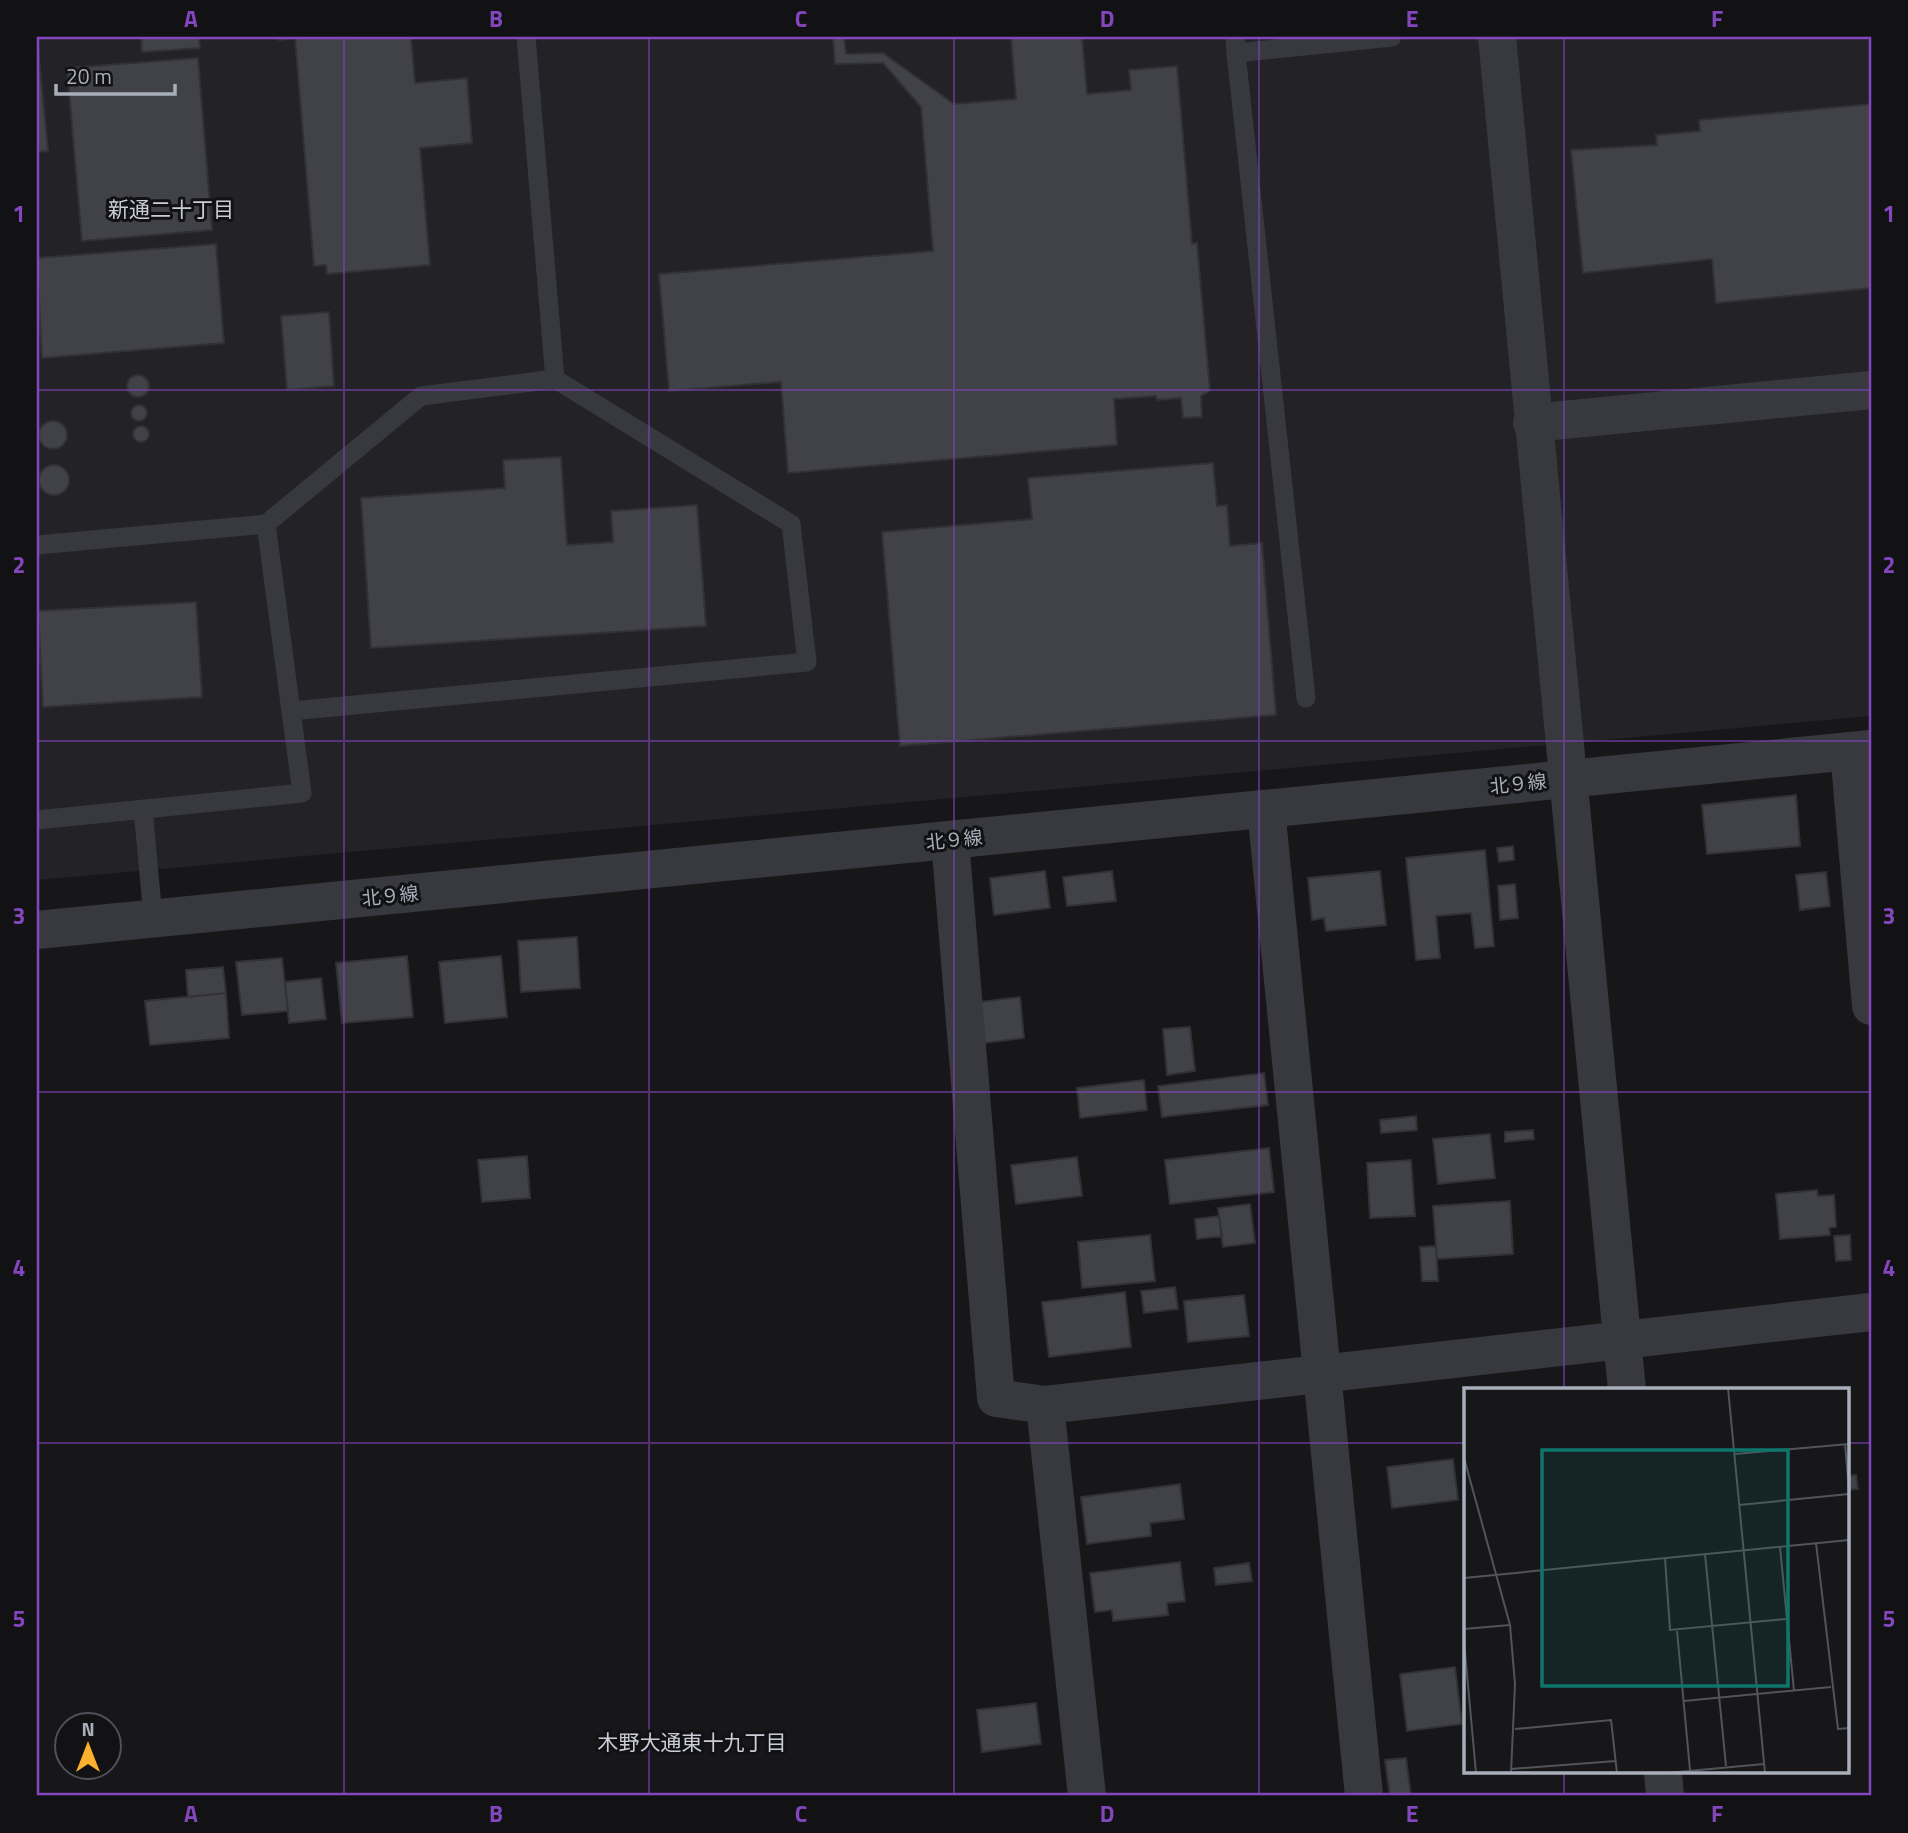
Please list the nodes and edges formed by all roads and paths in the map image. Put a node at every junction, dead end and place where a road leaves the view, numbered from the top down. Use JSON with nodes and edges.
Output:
{"nodes":[{"id":1,"x":526,"y":37,"type":"edge"},
{"id":2,"x":1392,"y":37,"type":"edge"},
{"id":3,"x":1497,"y":37,"type":"edge"},
{"id":4,"x":1236,"y":45,"type":"edge"},
{"id":5,"x":555,"y":379,"type":"junction"},
{"id":6,"x":1871,"y":390,"type":"edge"},
{"id":7,"x":1532,"y":423,"type":"junction"},
{"id":8,"x":266,"y":524,"type":"junction"},
{"id":9,"x":37,"y":545,"type":"edge"},
{"id":10,"x":1306,"y":698,"type":"dead end"},
{"id":11,"x":291,"y":711,"type":"junction"},
{"id":12,"x":1860,"y":750,"type":"edge"},
{"id":13,"x":1569,"y":778,"type":"junction"},
{"id":14,"x":1266,"y":808,"type":"junction"},
{"id":15,"x":143,"y":809,"type":"junction"},
{"id":16,"x":37,"y":820,"type":"edge"},
{"id":17,"x":950,"y":840,"type":"junction"},
{"id":18,"x":153,"y":918,"type":"junction"},
{"id":19,"x":37,"y":930,"type":"edge"},
{"id":20,"x":1871,"y":1006,"type":"edge"},
{"id":21,"x":1871,"y":1312,"type":"edge"},
{"id":22,"x":1622,"y":1341,"type":"junction"},
{"id":23,"x":1323,"y":1375,"type":"junction"},
{"id":24,"x":1627,"y":1388,"type":"edge"},
{"id":25,"x":1045,"y":1405,"type":"junction"},
{"id":26,"x":1663,"y":1773,"type":"edge"},
{"id":27,"x":1087,"y":1796,"type":"edge"},
{"id":28,"x":1364,"y":1796,"type":"edge"},
{"id":29,"x":1665,"y":1796,"type":"edge"}],
"edges":[{"from":1,"to":5,"type":"lane"},
{"from":2,"to":4,"type":"lane"},
{"from":3,"to":7,"type":"street"},
{"from":4,"to":10,"type":"lane"},
{"from":5,"to":8,"type":"lane"},
{"from":5,"to":11,"type":"lane"},
{"from":6,"to":7,"type":"street"},
{"from":7,"to":13,"type":"street"},
{"from":8,"to":9,"type":"lane"},
{"from":8,"to":11,"type":"lane"},
{"from":11,"to":15,"type":"lane"},
{"from":12,"to":13,"type":"street","name":"北９線"},
{"from":12,"to":20,"type":"street"},
{"from":13,"to":14,"type":"street","name":"北９線"},
{"from":13,"to":22,"type":"street"},
{"from":14,"to":17,"type":"street","name":"北９線"},
{"from":14,"to":23,"type":"street"},
{"from":15,"to":16,"type":"lane"},
{"from":15,"to":18,"type":"lane"},
{"from":17,"to":18,"type":"street","name":"北９線"},
{"from":17,"to":25,"type":"street"},
{"from":18,"to":19,"type":"street","name":"北９線"},
{"from":21,"to":22,"type":"street"},
{"from":22,"to":23,"type":"street"},
{"from":22,"to":24,"type":"street"},
{"from":23,"to":25,"type":"street"},
{"from":23,"to":28,"type":"street"},
{"from":25,"to":27,"type":"street"},
{"from":26,"to":29,"type":"street"}]}
